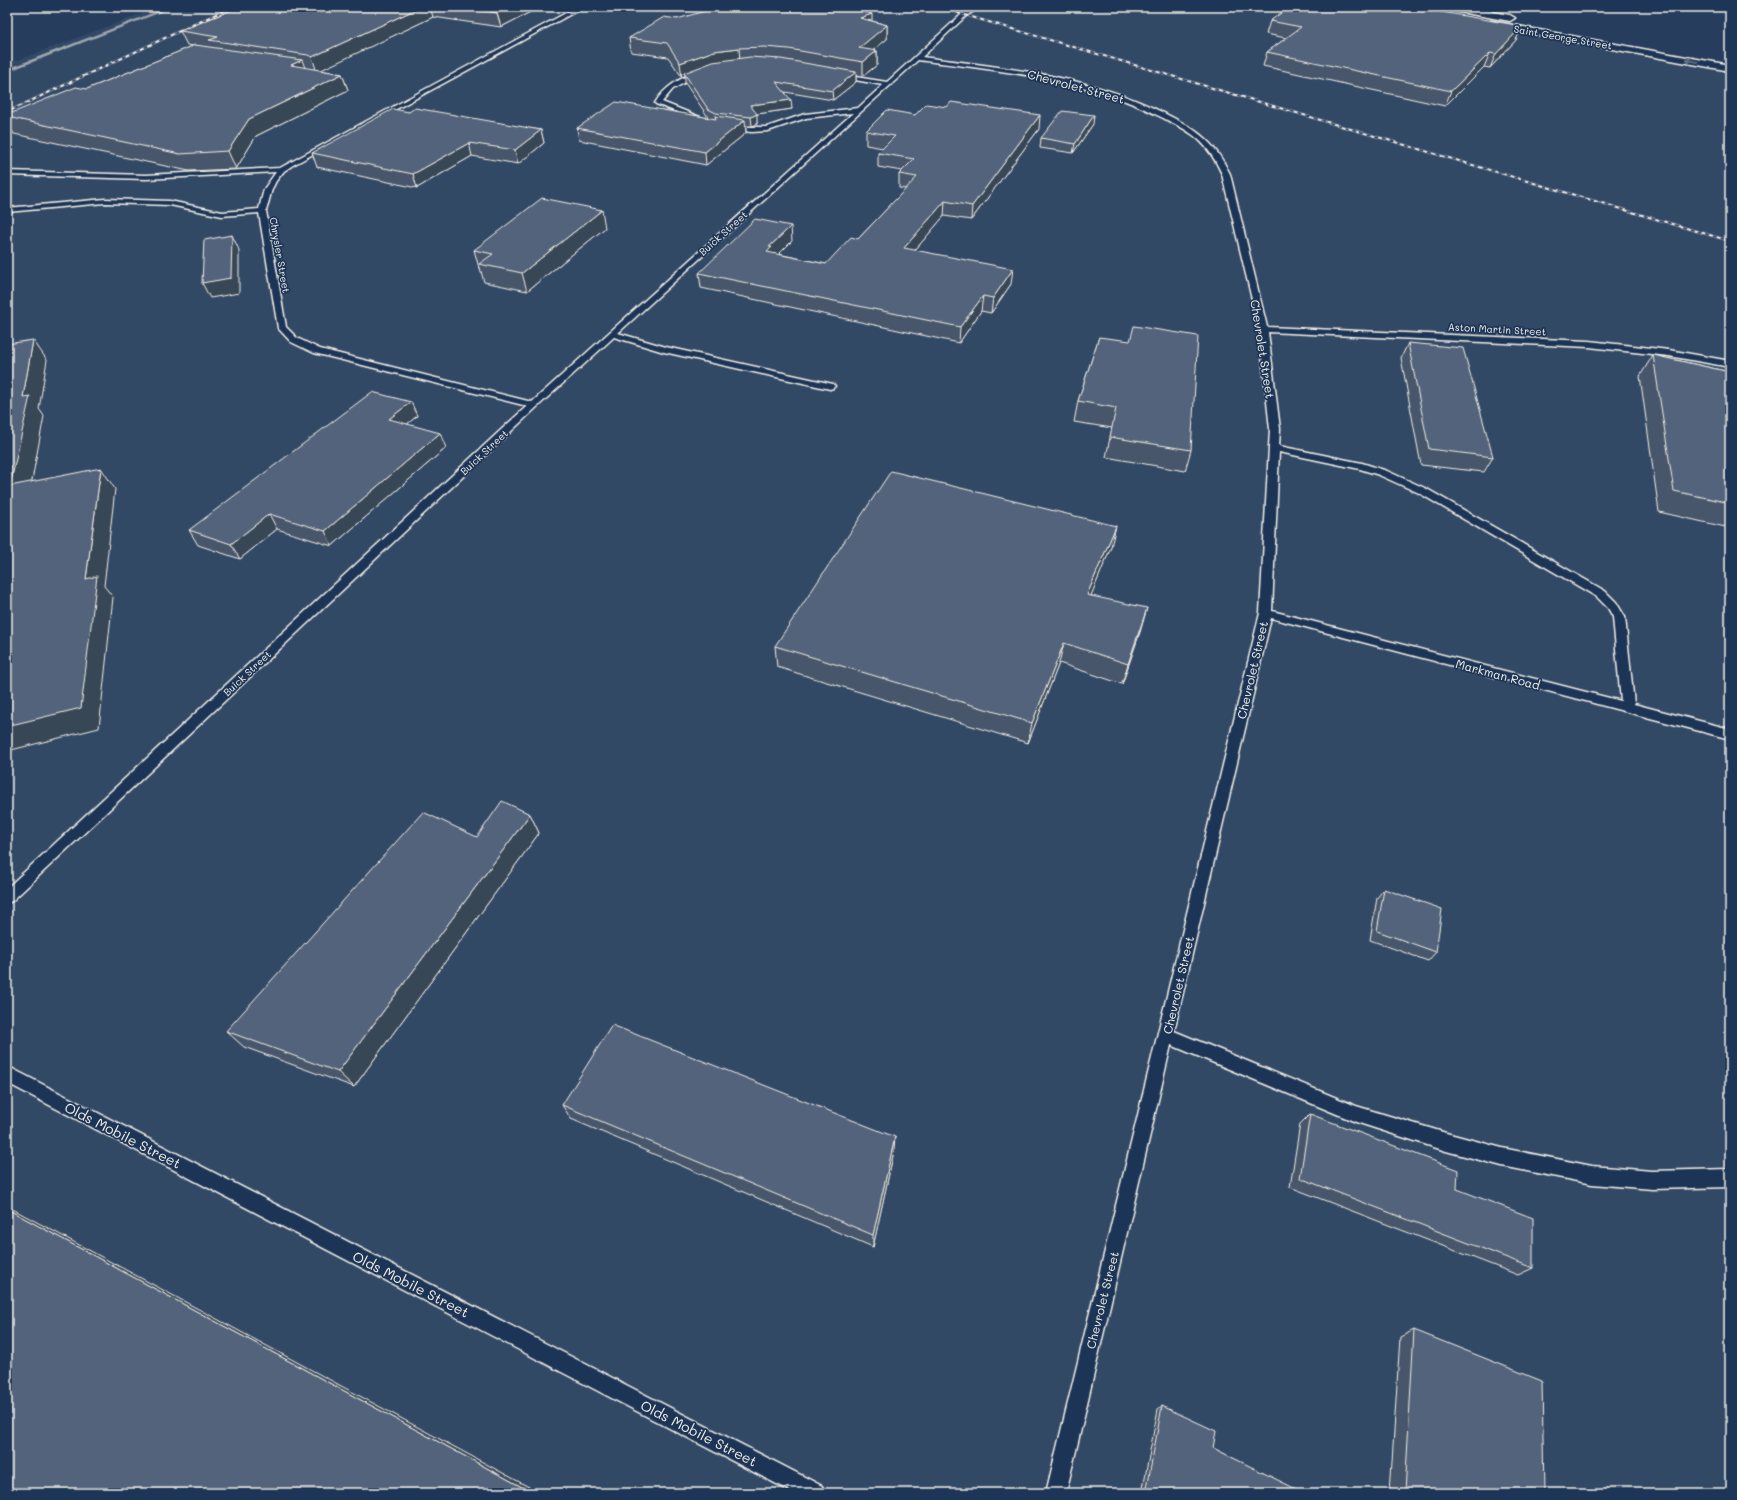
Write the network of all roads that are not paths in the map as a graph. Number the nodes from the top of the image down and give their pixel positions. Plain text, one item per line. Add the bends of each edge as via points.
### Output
1 (581, 7) edge
2 (978, 7) edge
3 (1448, 7) edge
4 (968, 10) edge
5 (1440, 15) edge
6 (917, 58) junction
7 (1730, 58) edge
8 (710, 68) edge
9 (1730, 68) edge
10 (831, 74) edge
11 (888, 84) junction
12 (859, 110) junction
13 (710, 124) edge
14 (721, 127) edge
15 (282, 170) junction
16 (7, 173) edge
17 (7, 210) edge
18 (262, 211) junction
19 (1262, 329) junction
20 (612, 334) junction
21 (1730, 364) edge
22 (830, 386) dead end
23 (534, 405) junction
24 (1274, 448) junction
25 (1266, 613) junction
26 (1628, 708) junction
27 (1730, 734) edge
28 (7, 897) edge
29 (1166, 1035) junction
30 (7, 1074) edge
31 (1730, 1178) edge
32 (815, 1493) edge
33 (1056, 1493) edge

1 - 15 lane, Chrysler Street
2 - 4 lane, Buick Street via 973,11
3 - 7 main road, Saint George Street
4 - 6 lane, Buick Street
9 -> 5 main road, Saint George Street
6 - 11 lane, Buick Street
6 - 19 lane, Chevrolet Street via 1022,72 1097,90 1142,105 1202,138 1226,174
8 - 13 lane via 679,82 662,95 658,103 701,118
10 - 11 lane
11 - 12 lane, Buick Street
12 - 14 lane via 805,116 768,129
12 - 20 lane, Buick Street
15 - 16 lane via 157,177
15 - 18 lane, Chrysler Street via 268,188
17 - 18 lane via 105,201 170,204 222,214
18 - 23 lane, Chrysler Street via 282,328 294,340 317,350
19 - 21 lane, Aston Martin Street via 1589,344 1669,353
19 - 24 lane, Chevrolet Street via 1275,429
20 - 22 lane
20 - 23 lane, Buick Street
23 - 28 lane, Buick Street
24 - 25 lane, Chevrolet Street
24 - 26 lane via 1362,466 1383,473 1423,491 1601,594 1619,617
25 - 26 lane, Markman Road
25 - 29 lane, Chevrolet Street
26 - 27 lane, Markman Road
29 - 31 lane via 1356,1114 1502,1157 1592,1175 1652,1180
29 - 33 lane, Chevrolet Street
30 - 32 lane, Olds Mobile Street

